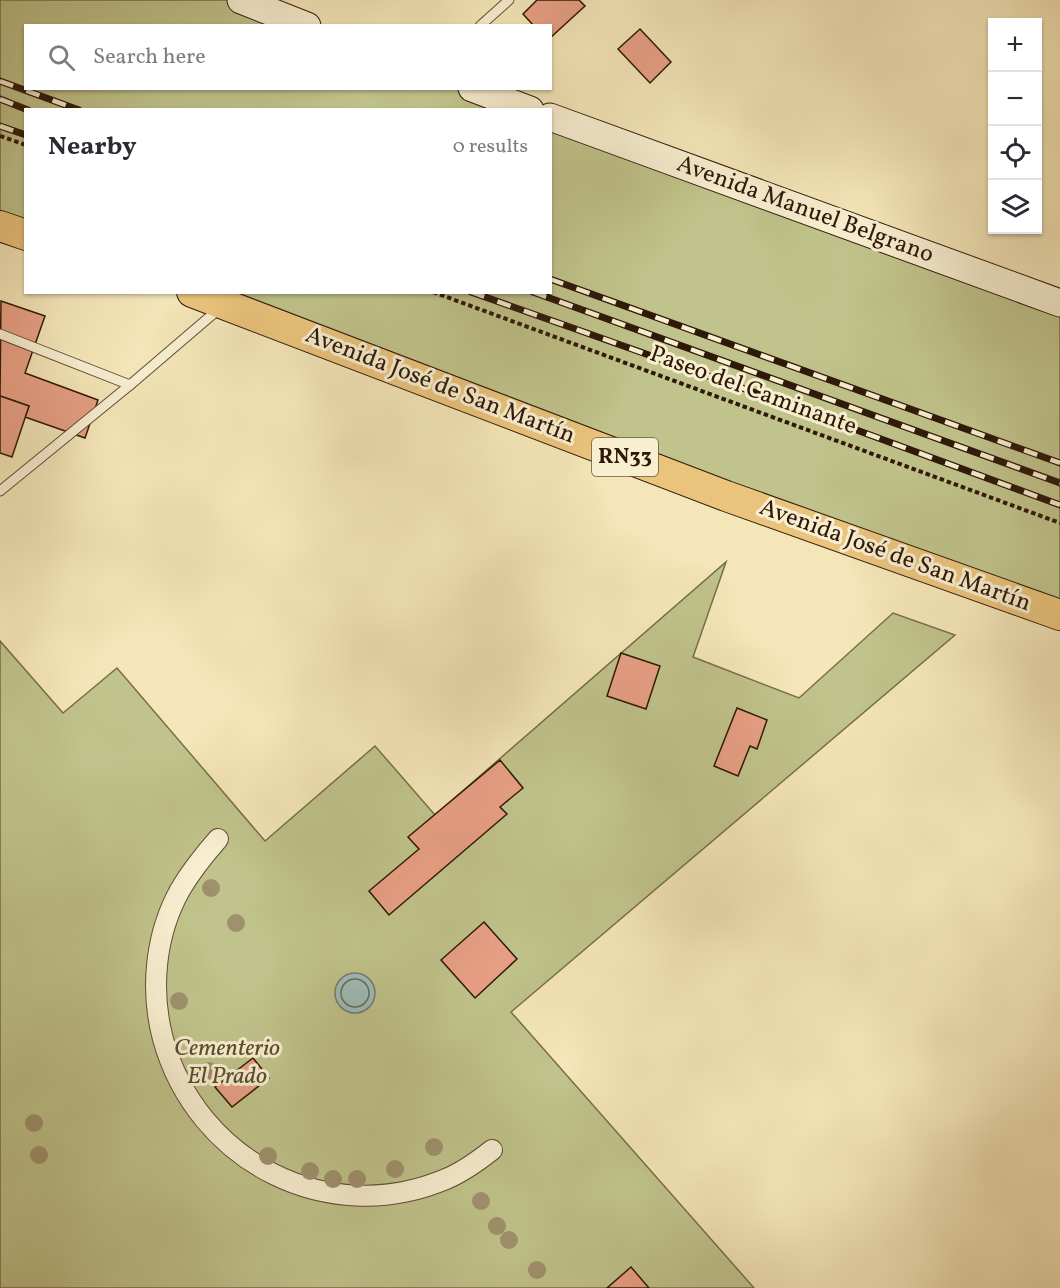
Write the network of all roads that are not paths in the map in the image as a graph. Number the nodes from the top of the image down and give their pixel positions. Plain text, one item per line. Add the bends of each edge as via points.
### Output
1 (241, 0) edge
2 (509, 0) edge
3 (302, 24) edge
4 (482, 24) edge
5 (477, 90) edge
6 (525, 108) edge
7 (552, 118) edge
8 (0, 226) edge
9 (24, 234) edge
10 (198, 294) edge
11 (1060, 303) edge
12 (225, 304) junction
13 (0, 334) edge
14 (130, 385) junction
15 (0, 491) edge
16 (1060, 615) edge
17 (218, 839) dead end
18 (492, 1150) dead end

1 - 3 main road
2 - 4 lane
5 - 6 main road
7 - 11 main road, Avenida Manuel Belgrano
8 - 9 main road
10 - 12 main road, Avenida José de San Martín / RN33
12 - 14 lane
12 - 16 main road, Avenida José de San Martín / RN33 via 726,496
13 - 14 lane
14 - 15 lane
17 - 18 street via 180,890 167,921 156,972 159,1025 169,1060 185,1093 206,1122 232,1149 264,1170 298,1185 333,1193 369,1196 405,1192 467,1168

